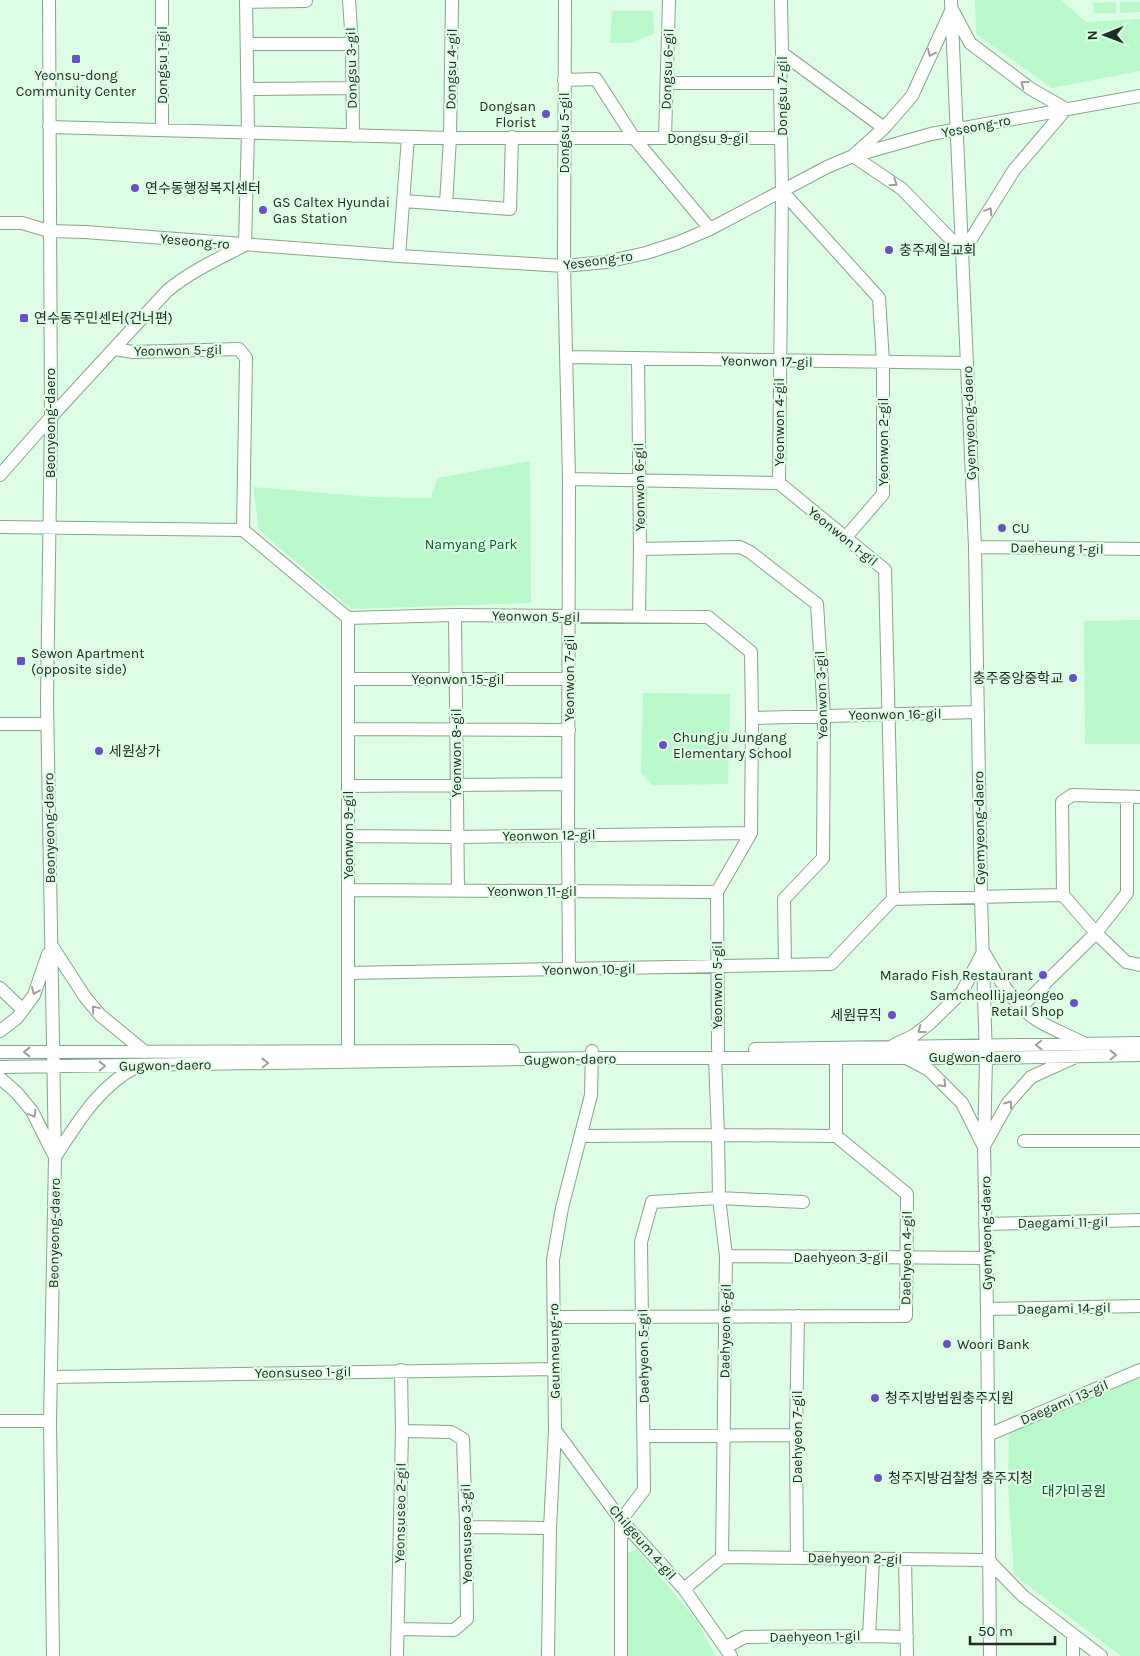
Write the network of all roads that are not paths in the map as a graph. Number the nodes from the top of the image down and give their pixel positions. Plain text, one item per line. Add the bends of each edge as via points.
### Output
1 (49, 0) edge
2 (162, 0) edge
3 (349, 0) edge
4 (452, 0) edge
5 (564, 0) edge
6 (669, 0) edge
7 (781, 0) edge
8 (246, 1) edge
9 (306, 1) edge
10 (952, 5) edge
11 (247, 44) junction
12 (352, 44) junction
13 (782, 53) junction
14 (564, 80) junction
15 (780, 83) junction
16 (667, 84) junction
17 (247, 88) junction
18 (352, 88) junction
19 (1140, 96) edge
20 (1066, 109) junction
21 (49, 127) junction
22 (884, 128) junction
23 (957, 129) junction
24 (162, 130) junction
25 (248, 132) junction
26 (353, 136) junction
27 (408, 137) junction
28 (564, 137) junction
29 (450, 138) junction
30 (512, 138) junction
31 (634, 138) junction
32 (665, 138) junction
33 (781, 138) junction
34 (853, 156) junction
35 (782, 191) junction
36 (404, 201) junction
37 (446, 204) junction
38 (0, 223) edge
39 (710, 229) junction
40 (50, 231) junction
41 (245, 245) junction
42 (963, 252) junction
43 (399, 256) junction
44 (564, 266) junction
45 (115, 349) junction
46 (567, 356) junction
47 (638, 358) junction
48 (779, 361) junction
49 (883, 362) junction
50 (967, 364) junction
51 (51, 417) junction
52 (0, 475) edge
53 (569, 479) junction
54 (639, 480) junction
55 (779, 483) junction
56 (0, 527) edge
57 (49, 529) junction
58 (242, 530) junction
59 (846, 537) junction
60 (975, 547) junction
61 (640, 549) junction
62 (1140, 549) edge
63 (455, 615) junction
64 (569, 616) junction
65 (639, 616) junction
66 (348, 618) junction
67 (348, 679) junction
68 (456, 679) junction
69 (569, 679) junction
70 (978, 712) junction
71 (889, 714) junction
72 (824, 716) junction
73 (752, 718) junction
74 (0, 724) edge
75 (48, 724) junction
76 (348, 729) junction
77 (456, 729) junction
78 (569, 730) junction
79 (568, 784) junction
80 (457, 785) junction
81 (348, 786) junction
82 (1134, 797) edge
83 (751, 833) junction
84 (568, 835) junction
85 (348, 836) junction
86 (457, 836) junction
87 (348, 890) junction
88 (458, 890) junction
89 (568, 891) junction
90 (717, 892) junction
91 (1063, 895) junction
92 (981, 898) junction
93 (893, 899) junction
94 (1096, 933) junction
95 (51, 945) junction
96 (983, 952) junction
97 (785, 965) junction
98 (718, 966) junction
99 (1140, 966) edge
100 (569, 969) junction
101 (348, 973) junction
102 (0, 988) edge
103 (1021, 1007) junction
104 (23, 1010) junction
105 (0, 1031) edge
106 (1140, 1043) edge
107 (1085, 1044) junction
108 (890, 1048) junction
109 (0, 1052) edge
110 (53, 1052) junction
111 (145, 1052) junction
112 (348, 1052) junction
113 (986, 1052) junction
114 (716, 1053) junction
115 (592, 1054) junction
116 (1140, 1054) edge
117 (1077, 1056) junction
118 (903, 1057) junction
119 (836, 1058) junction
120 (139, 1065) junction
121 (53, 1066) junction
122 (0, 1067) edge
123 (0, 1078) edge
124 (718, 1134) junction
125 (582, 1136) junction
126 (836, 1136) junction
127 (1024, 1141) dead end
128 (1140, 1141) edge
129 (984, 1146) junction
130 (55, 1157) junction
131 (719, 1198) junction
132 (803, 1202) dead end
133 (1140, 1220) edge
134 (985, 1224) junction
135 (726, 1256) junction
136 (907, 1258) junction
137 (986, 1258) junction
138 (1140, 1306) edge
139 (988, 1309) junction
140 (724, 1316) junction
141 (798, 1316) junction
142 (554, 1317) junction
143 (642, 1317) junction
144 (555, 1369) junction
145 (401, 1370) junction
146 (1140, 1370) edge
147 (51, 1377) junction
148 (50, 1421) junction
149 (0, 1422) edge
150 (555, 1430) junction
151 (402, 1431) junction
152 (796, 1434) junction
153 (988, 1434) junction
154 (644, 1436) junction
155 (724, 1436) junction
156 (621, 1520) junction
157 (466, 1527) junction
158 (550, 1528) junction
159 (722, 1557) junction
160 (797, 1558) junction
161 (873, 1559) junction
162 (905, 1559) junction
163 (988, 1560) junction
164 (684, 1589) junction
165 (398, 1629) junction
166 (1073, 1635) junction
167 (869, 1636) junction
168 (907, 1637) junction
169 (728, 1652) edge
170 (53, 1656) edge
171 (397, 1656) edge
172 (548, 1656) edge
173 (621, 1656) edge
174 (907, 1656) edge
175 (990, 1656) edge
176 (1073, 1656) edge
177 (1101, 1656) edge

1 - 21 street, Beonyeong-daero
2 - 24 street, Dongsu 1-gil
3 - 12 street, Dongsu 3-gil
4 - 29 street, Dongsu 4-gil
5 - 14 street, Dongsu 5-gil
6 - 16 street, Dongsu 6-gil
7 - 13 street, Dongsu 7-gil
8 - 9 street
8 - 11 street
20 -> 10 street via 1031,89 970,43
10 -> 22 street via 912,96
10 - 23 street, Gyemyeong-daero
11 - 12 street
11 - 17 street
12 - 18 street, Dongsu 3-gil
13 - 15 street, Dongsu 7-gil
13 - 22 street
14 - 28 street, Dongsu 5-gil
14 - 31 street via 596,79
15 - 16 street
15 - 33 street, Dongsu 7-gil
16 - 32 street, Dongsu 6-gil
17 - 18 street
17 - 25 street
18 - 26 street, Dongsu 3-gil
19 - 20 street, Yeseong-ro
20 - 23 street, Yeseong-ro
42 -> 20 street via 1014,170
21 - 24 street, Dongsu 9-gil
21 - 40 street, Beonyeong-daero
22 - 34 street
23 - 34 street, Yeseong-ro
23 - 42 street, Gyemyeong-daero
24 - 25 street, Dongsu 9-gil
25 - 26 street, Dongsu 9-gil
25 - 41 street
26 - 27 street, Dongsu 9-gil
27 - 29 street, Dongsu 9-gil
27 - 36 street
28 - 30 street, Dongsu 9-gil
28 - 31 street, Dongsu 9-gil
28 - 44 street, Dongsu 5-gil
29 - 30 street, Dongsu 9-gil
29 - 37 street
30 - 37 street via 510,209
31 - 32 street, Dongsu 9-gil
31 - 39 street
32 - 33 street, Dongsu 9-gil
33 - 35 street, Dongsu 7-gil
34 - 35 street, Yeseong-ro
34 -> 42 street via 902,189
35 - 39 street, Yeseong-ro
35 - 48 street, Dongsu 7-gil
35 - 49 street, Yeonwon 2-gil via 879,298
36 - 37 street
36 - 43 street
38 - 40 street, Yeseong-ro via 22,223
39 - 44 street, Yeseong-ro via 646,253 606,262
40 - 41 street, Yeseong-ro
40 - 51 street, Beonyeong-daero
41 - 43 street, Yeseong-ro
41 - 45 street, Yeonwon 5-gil via 183,277 167,290
42 - 50 street, Gyemyeong-daero
43 - 44 street, Yeseong-ro
44 - 46 street, Yeonwon 7-gil
45 - 51 street, Yeonwon 5-gil
45 - 58 street, Yeonwon 5-gil via 133,352 239,349 246,358
46 - 47 street, Yeonwon 17-gil
46 - 53 street, Yeonwon 7-gil
47 - 48 street, Yeonwon 17-gil
47 - 54 street, Yeonwon 6-gil
48 - 49 street, Yeonwon 17-gil
48 - 55 street, Yeonwon 4-gil
49 - 50 street, Yeonwon 17-gil
49 - 59 street, Yeonwon 2-gil via 884,494
50 - 60 street, Gyemyeong-daero
51 - 52 street, Yeonwon 5-gil
51 - 57 street, Beonyeong-daero
53 - 54 street
53 - 64 street, Yeonwon 7-gil
54 - 55 street
54 - 61 street, Yeonwon 6-gil
55 - 59 street, Yeonwon 1-gil
56 - 57 street
57 - 58 street
57 - 75 street, Beonyeong-daero
58 - 66 street
59 - 71 street, Yeonwon 1-gil via 885,570
60 - 62 street, Daeheung 1-gil
60 - 70 street, Gyemyeong-daero
61 - 65 street, Yeonwon 6-gil
61 - 72 street, Yeonwon 3-gil via 740,547 817,604
63 - 64 street, Yeonwon 5-gil
63 - 66 street, Yeonwon 5-gil
63 - 68 street, Yeonwon 8-gil
64 - 65 street, Yeonwon 5-gil
64 - 69 street, Yeonwon 7-gil
65 - 73 street, Yeonwon 5-gil via 708,617 751,652
66 - 67 street, Yeonwon 9-gil
67 - 68 street, Yeonwon 15-gil
67 - 76 street, Yeonwon 9-gil
68 - 69 street, Yeonwon 15-gil
68 - 77 street, Yeonwon 8-gil
69 - 78 street, Yeonwon 7-gil
70 - 71 street, Yeonwon 16-gil
70 - 92 street, Gyemyeong-daero
71 - 72 street, Yeonwon 16-gil
71 - 93 street, Yeonwon 1-gil
72 - 73 street, Yeonwon 16-gil
72 - 97 street, Yeonwon 3-gil via 823,858 784,900
73 - 83 street, Yeonwon 5-gil
74 - 75 street
75 - 95 street, Beonyeong-daero
76 - 77 street
76 - 81 street, Yeonwon 9-gil
77 - 78 street
77 - 80 street, Yeonwon 8-gil
78 - 79 street, Yeonwon 7-gil
79 - 80 street
79 - 84 street, Yeonwon 7-gil
80 - 81 street
80 - 86 street, Yeonwon 8-gil
81 - 85 street, Yeonwon 9-gil
82 - 91 street via 1072,795 1062,802
82 - 94 street via 1128,893
83 - 84 street, Yeonwon 12-gil
83 - 90 street, Yeonwon 5-gil
84 - 86 street, Yeonwon 12-gil
84 - 89 street, Yeonwon 7-gil
85 - 86 street, Yeonwon 12-gil
85 - 87 street, Yeonwon 9-gil
86 - 88 street, Yeonwon 8-gil
87 - 88 street, Yeonwon 11-gil
87 - 101 street, Yeonwon 9-gil
88 - 89 street, Yeonwon 11-gil
89 - 90 street, Yeonwon 11-gil
89 - 100 street, Yeonwon 7-gil
90 - 98 street, Yeonwon 5-gil
91 - 92 street
91 - 94 street
92 - 93 street
92 - 96 street, Gyemyeong-daero
93 - 97 street, Yeonwon 10-gil via 831,964
94 - 99 street via 1126,962
94 - 103 street
95 -> 104 street via 34,996
95 - 110 street, Beonyeong-daero
111 -> 95 street via 100,1015
96 - 103 street via 1006,990
96 -> 108 street via 962,992 913,1036
96 - 113 street, Gyemyeong-daero
97 - 98 street, Yeonwon 10-gil
98 - 100 street, Yeonwon 10-gil
98 - 114 street, Yeonwon 5-gil
100 - 101 street, Yeonwon 10-gil
101 - 112 street, Yeonwon 9-gil
102 - 104 street
103 - 107 street via 1037,1020
104 - 105 street
106 - 107 street, Gugwon-daero
107 -> 113 street, Gugwon-daero
108 - 113 street, Gugwon-daero
108 - 114 street, Gugwon-daero
110 -> 109 street, Gugwon-daero
110 - 111 street, Gugwon-daero
110 - 121 street, Beonyeong-daero
111 - 112 street, Gugwon-daero
112 - 115 street, Gugwon-daero
113 - 117 street, Gugwon-daero
113 - 118 street, Gugwon-daero
113 - 129 street, Gyemyeong-daero
114 - 115 street, Gugwon-daero
114 - 119 street, Gugwon-daero
114 - 124 street, Daehyeon 6-gil
120 -> 115 street, Gugwon-daero
115 - 125 street, Geumneung-ro via 591,1094
117 -> 116 street, Gugwon-daero
129 -> 117 street via 1008,1103 1031,1077
118 - 119 street, Gugwon-daero
118 -> 129 street via 929,1070 962,1103
119 - 126 street
121 -> 120 street, Gugwon-daero
120 - 130 street via 102,1091
121 - 122 street, Gugwon-daero
121 - 130 street, Beonyeong-daero
123 -> 130 street via 32,1111
124 - 125 street
124 - 126 street
124 - 131 street, Daehyeon 6-gil
125 - 142 street, Geumneung-ro via 562,1208 553,1260
126 - 136 street, Daehyeon 4-gil via 907,1194
127 - 128 street
129 - 134 street, Gyemyeong-daero
130 - 147 street, Beonyeong-daero
131 - 132 street, Daehyeon 5-gil
131 - 135 street, Daehyeon 6-gil
131 - 143 street, Daehyeon 5-gil via 652,1202 641,1242
133 - 134 street, Daegami 11-gil
134 - 137 street, Gyemyeong-daero
135 - 136 street, Daehyeon 3-gil
135 - 140 street, Daehyeon 6-gil
136 - 137 street, Daehyeon 3-gil
136 - 141 street, Daehyeon 4-gil via 906,1316
137 - 139 street, Gyemyeong-daero
138 - 139 street, Daegami 14-gil
139 - 153 street, Gyemyeong-daero
140 - 141 street, Daehyeon 4-gil
140 - 143 street, Daehyeon 4-gil
140 - 155 street, Daehyeon 6-gil
141 - 152 street, Daehyeon 7-gil
142 - 143 street, Daehyeon 4-gil
142 - 144 street, Geumneung-ro
143 - 154 street, Daehyeon 5-gil
144 - 145 street, Yeonsuseo 1-gil
144 - 150 street, Geumneung-ro
145 - 147 street, Yeonsuseo 1-gil
145 - 151 street, Yeonsuseo 2-gil
146 - 153 street, Daegami 13-gil
147 - 148 street, Beonyeong-daero
148 - 149 street
148 - 170 street, Beonyeong-daero
150 - 156 street, Chilgeum 4-gil
150 - 158 street, Geumneung-ro
151 - 157 street, Yeonsuseo 3-gil via 451,1432 463,1438
151 - 165 street, Yeonsuseo 2-gil
152 - 155 street
152 - 160 street, Daehyeon 7-gil
153 - 163 street, Gyemyeong-daero
154 - 155 street
154 - 156 street, Daehyeon 5-gil via 644,1490
155 - 159 street, Daehyeon 6-gil
156 - 164 street, Chilgeum 4-gil
156 - 173 street
157 - 158 street
157 - 165 street, Yeonsuseo 3-gil via 467,1619 454,1630
158 - 172 street, Geumneung-ro
159 - 160 street, Daehyeon 2-gil
159 - 164 street
160 - 161 street, Daehyeon 2-gil
161 - 162 street, Daehyeon 2-gil
161 - 167 street
162 - 163 street, Daehyeon 2-gil
162 - 168 street
163 - 166 street via 1023,1596
163 - 175 street, Gyemyeong-daero
164 - 169 street, Chilgeum 4-gil
165 - 171 street, Yeonsuseo 2-gil
166 - 176 street
166 - 177 street
167 - 168 street, Daehyeon 1-gil
167 - 169 street, Daehyeon 1-gil via 745,1637
168 - 174 street

